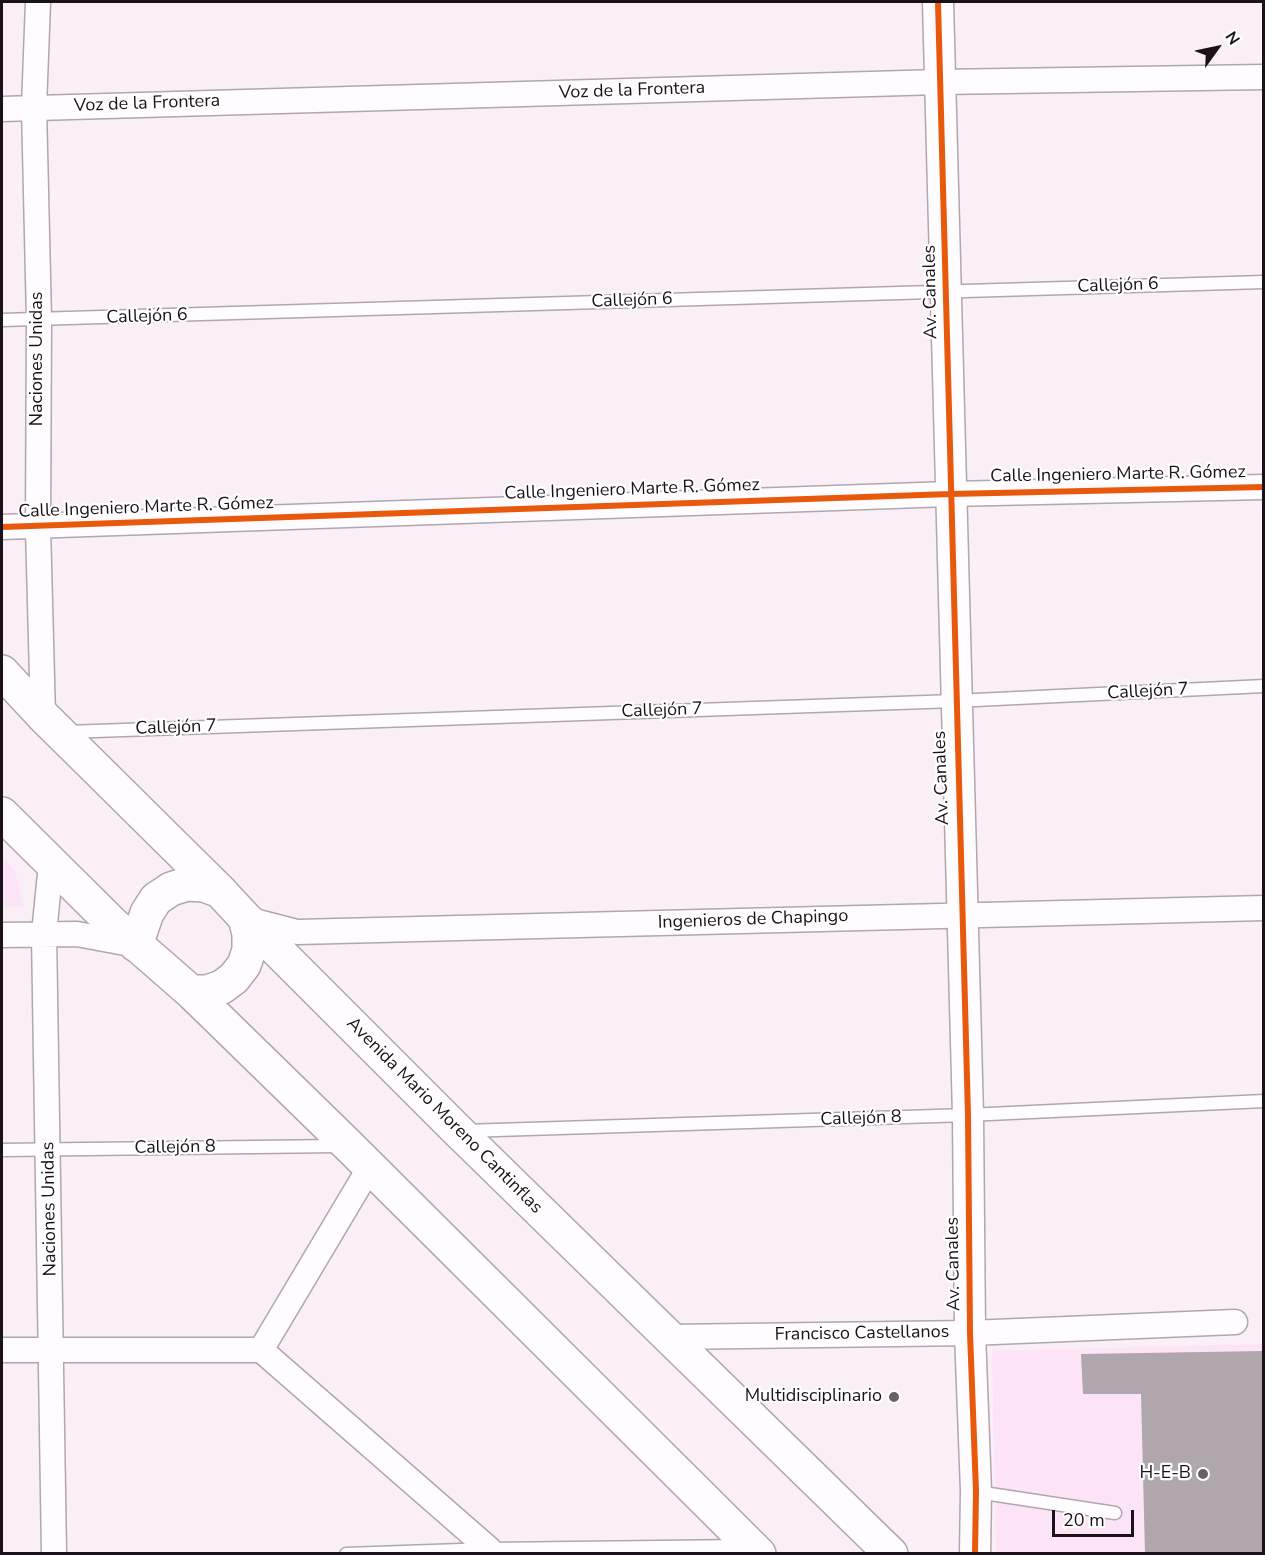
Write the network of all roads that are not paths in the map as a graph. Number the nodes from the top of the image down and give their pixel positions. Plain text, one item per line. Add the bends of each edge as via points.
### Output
1 (38, 2) edge
2 (938, 2) edge
3 (1263, 77) edge
4 (940, 82) junction
5 (34, 107) junction
6 (2, 108) edge
7 (1263, 282) edge
8 (946, 291) junction
9 (2, 320) edge
10 (39, 320) junction
11 (1263, 487) edge
12 (951, 494) junction
13 (2, 527) edge
14 (38, 527) junction
15 (2, 672) edge
16 (1263, 686) edge
17 (955, 701) junction
18 (52, 724) junction
19 (2, 814) edge
20 (51, 864) junction
21 (220, 891) junction
22 (1263, 908) edge
23 (961, 914) junction
24 (245, 918) junction
25 (44, 933) junction
26 (2, 934) edge
27 (136, 945) junction
28 (190, 992) junction
29 (1263, 1101) edge
30 (968, 1115) junction
31 (458, 1131) junction
32 (2, 1150) edge
33 (48, 1150) junction
34 (359, 1156) junction
35 (1235, 1322) dead end
36 (970, 1333) junction
37 (669, 1337) junction
38 (52, 1349) junction
39 (2, 1350) edge
40 (261, 1350) junction
41 (976, 1491) junction
42 (1115, 1514) dead end
43 (489, 1549) junction
44 (755, 1550) edge
45 (54, 1554) edge
46 (346, 1554) edge
47 (891, 1554) edge
48 (975, 1554) edge

1 - 5 street, Naciones Unidas
2 - 4 street, Av. Canales
3 - 4 street, Voz de la Frontera
4 - 5 street, Voz de la Frontera
4 - 8 street, Av. Canales
5 - 6 street, Voz de la Frontera
5 - 10 street, Naciones Unidas
7 - 8 lane, Callejón 6
8 - 10 lane, Callejón 6
8 - 12 street, Av. Canales
9 - 10 lane, Callejón 6
10 - 14 street, Naciones Unidas
11 - 12 street, Calle Ingeniero Marte R. Gómez
12 - 14 street, Calle Ingeniero Marte R. Gómez
12 - 17 street, Av. Canales
13 - 14 street, Calle Ingeniero Marte R. Gómez
14 - 18 street, Naciones Unidas
15 - 18 main road, Avenida Mario Moreno Cantinflas
16 - 17 lane, Callejón 7
17 - 18 lane, Callejón 7
17 - 23 street, Av. Canales
18 - 21 main road, Avenida Mario Moreno Cantinflas
19 - 20 main road
20 - 25 street, Naciones Unidas
20 - 27 main road
21 - 24 main road, Avenida Mario Moreno Cantinflas
21 - 27 main road via 187,884 171,889 156,899 147,913
22 - 23 street, Ingenieros de Chapingo
23 - 24 street, Ingenieros de Chapingo via 297,932
23 - 30 street, Av. Canales
24 - 28 main road via 249,950 244,965 222,987
24 - 31 main road, Avenida Mario Moreno Cantinflas
25 - 26 street
25 - 27 street via 77,934
25 - 33 street, Naciones Unidas
27 - 28 main road
28 - 34 main road
29 - 30 lane, Callejón 8
30 - 31 lane, Callejón 8
30 - 36 street, Av. Canales
31 - 37 main road, Avenida Mario Moreno Cantinflas
32 - 33 lane, Callejón 8
33 - 34 lane, Callejón 8
33 - 38 street, Naciones Unidas
34 - 40 street
34 - 44 main road
35 - 36 street, Francisco Castellanos
36 - 37 street, Francisco Castellanos
36 - 41 street, Av. Canales
37 - 47 main road, Avenida Mario Moreno Cantinflas
38 - 39 street
38 - 40 street
38 - 45 street, Naciones Unidas
40 - 43 street
41 - 42 lane
41 - 48 street, Av. Canales
43 - 44 lane
43 - 46 lane

